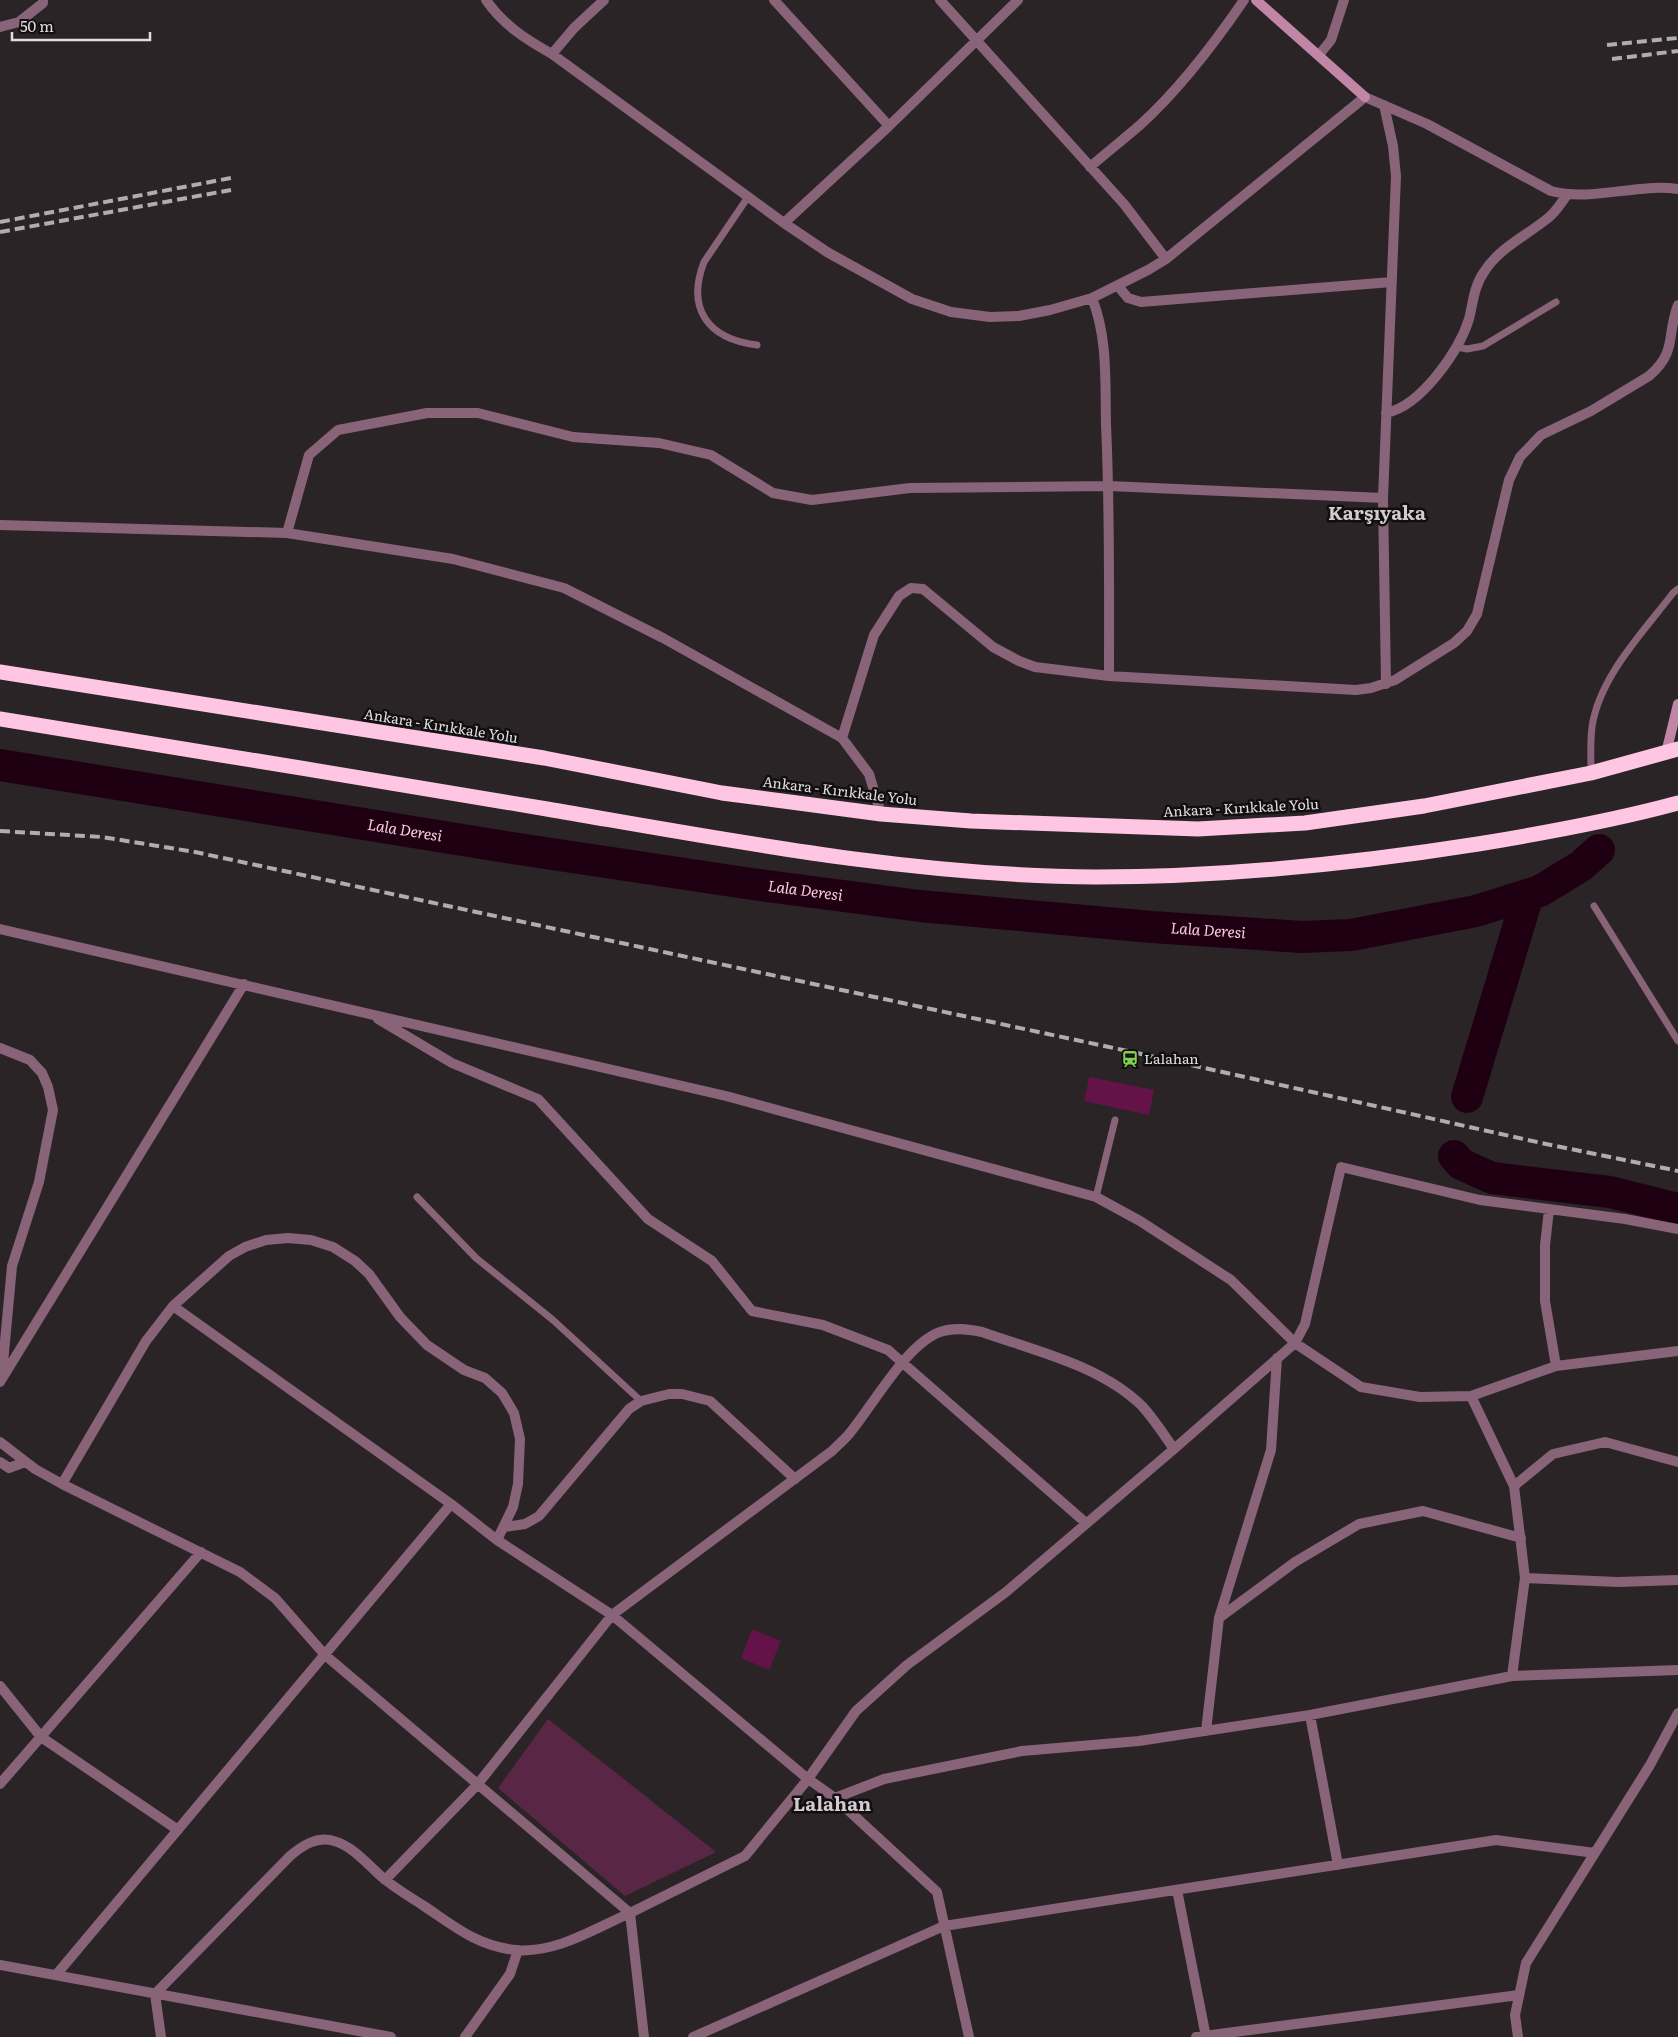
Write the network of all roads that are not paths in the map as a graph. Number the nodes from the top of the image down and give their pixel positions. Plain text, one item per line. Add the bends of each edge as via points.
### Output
1 (43, 0) edge
2 (486, 0) edge
3 (604, 0) edge
4 (774, 0) edge
5 (940, 0) edge
6 (1018, 0) edge
7 (1244, 0) edge
8 (1256, 0) edge
9 (1344, 0) edge
10 (0, 27) edge
11 (977, 41) junction
12 (552, 54) junction
13 (1319, 56) junction
14 (1365, 97) junction
15 (1384, 105) junction
16 (888, 126) junction
17 (1090, 167) junction
18 (1678, 189) edge
19 (1567, 195) junction
20 (748, 197) junction
21 (784, 223) junction
22 (1166, 259) junction
23 (1392, 282) junction
24 (1118, 286) junction
25 (1092, 298) junction
26 (1556, 302) dead end
27 (1678, 305) edge
28 (757, 345) dead end
29 (1457, 347) junction
30 (1386, 413) junction
31 (1109, 486) junction
32 (1383, 498) junction
33 (0, 525) edge
34 (287, 533) junction
35 (1678, 589) edge
36 (0, 672) edge
37 (1109, 676) junction
38 (1386, 684) junction
39 (1678, 704) edge
40 (0, 719) edge
41 (842, 738) junction
42 (1672, 751) edge
43 (1591, 773) junction
44 (1678, 802) edge
45 (881, 814) junction
46 (1594, 906) dead end
47 (0, 929) edge
48 (244, 984) junction
49 (368, 1013) junction
50 (1678, 1041) edge
51 (0, 1048) edge
52 (1115, 1120) dead end
53 (416, 1197) dead end
54 (1096, 1197) junction
55 (1548, 1210) junction
56 (1678, 1229) edge
57 (173, 1306) junction
58 (1295, 1343) junction
59 (1678, 1351) edge
60 (1277, 1358) junction
61 (902, 1362) junction
62 (1556, 1366) junction
63 (1, 1380) edge
64 (1471, 1396) junction
65 (641, 1401) junction
66 (0, 1442) edge
67 (1174, 1449) junction
68 (0, 1462) edge
69 (26, 1462) junction
70 (1678, 1462) edge
71 (795, 1479) junction
72 (62, 1484) junction
73 (1514, 1486) junction
74 (452, 1504) junction
75 (1086, 1523) junction
76 (505, 1527) junction
77 (1520, 1538) junction
78 (497, 1540) junction
79 (201, 1552) junction
80 (1525, 1578) junction
81 (1678, 1580) edge
82 (612, 1615) junction
83 (1219, 1618) junction
84 (325, 1655) junction
85 (1678, 1670) edge
86 (1512, 1676) junction
87 (0, 1686) edge
88 (1678, 1713) edge
89 (1310, 1715) junction
90 (1206, 1731) junction
91 (41, 1737) junction
92 (808, 1779) junction
93 (0, 1784) edge
94 (477, 1784) junction
95 (835, 1798) junction
96 (178, 1830) junction
97 (1595, 1853) junction
98 (1338, 1865) junction
99 (385, 1880) junction
100 (1177, 1890) junction
101 (630, 1913) junction
102 (944, 1926) junction
103 (518, 1950) junction
104 (0, 1965) edge
105 (56, 1975) junction
106 (155, 1994) junction
107 (1519, 1995) junction
108 (161, 2037) edge
109 (391, 2037) edge
110 (465, 2037) edge
111 (644, 2037) edge
112 (693, 2037) edge
113 (969, 2037) edge
114 (1202, 2037) edge
115 (1518, 2037) edge

1 - 10 street via 19,22
2 - 12 street via 506,24
3 - 12 street
4 - 16 street
5 - 11 street
6 - 11 street
7 - 17 street via 1173,91 1141,124
8 - 13 street
9 - 13 street via 1331,40
11 - 16 street
11 - 17 street
12 - 20 street
13 - 14 street
14 - 15 street
14 - 22 street
15 - 19 street via 1427,124 1551,190
15 - 23 street via 1396,176
16 - 21 street
17 - 22 street via 1124,204
18 - 19 street
19 - 29 street via 1548,218 1489,265 1477,286
20 - 21 street
20 - 28 lane via 704,262 698,296 713,329 731,339
21 - 25 street via 827,252 912,298 951,312 990,317 1019,316
22 - 24 street
23 - 24 street via 1141,302 1128,298
23 - 30 street
24 - 25 street
25 - 31 street via 1104,345
26 - 29 lane via 1483,346
27 - 38 street via 1672,323 1671,344 1658,368 1591,411 1541,435 1520,457 1509,480 1477,614 1467,631 1454,643
29 - 30 street via 1422,390 1403,407
30 - 32 street
31 - 32 street
31 - 34 street via 910,488 812,500 773,494 711,454 659,443 573,437 478,413 427,412 338,430 309,455
31 - 37 street
32 - 38 street
33 - 34 street
34 - 41 street via 452,558 564,588 663,638
35 - 43 lane via 1624,656 1605,689 1592,726
36 - 45 highway, Ankara - Kırıkkale Yolu via 544,758 722,793
37 - 38 street via 1356,690
37 - 41 street via 1019,662 994,647 923,589 911,588 902,592 874,635
39 - 42 street
40 - 44 highway via 858,859 981,871 1093,877 1199,875 1312,867 1537,834
41 - 45 street via 869,774
42 - 43 highway, Ankara - Kırıkkale Yolu
43 - 45 highway, Ankara - Kırıkkale Yolu via 1424,806 1304,824 1198,829 971,821
46 - 50 lane
47 - 48 street
48 - 49 street
48 - 63 street
49 - 54 street via 726,1096
49 - 61 street via 452,1063 538,1099 648,1219 712,1261 752,1311 822,1324 888,1350
51 - 63 street via 30,1060 42,1073 53,1110 39,1182 12,1266
52 - 54 lane
53 - 65 lane via 476,1258 553,1320
54 - 58 street via 1140,1221 1231,1280
55 - 56 street
55 - 58 street via 1480,1200 1341,1167 1304,1324
55 - 62 street via 1545,1301
57 - 72 street via 146,1341
57 - 74 street
57 - 76 street via 229,1256 266,1240 311,1240 333,1247 355,1261 427,1345 464,1370 485,1378 502,1393 514,1413 520,1439 518,1484
58 - 60 street
58 - 64 street via 1361,1387 1420,1397
59 - 62 street
60 - 67 street
60 - 83 street via 1271,1450
61 - 67 street via 940,1332 966,1329 982,1332 1078,1366 1121,1389 1142,1406
61 - 71 street via 848,1434
61 - 75 street
62 - 64 street
64 - 73 street
65 - 71 street via 676,1394 710,1401
65 - 76 street via 629,1409 539,1516 525,1524
66 - 69 street
67 - 75 street
68 - 69 street via 9,1468
69 - 72 street
70 - 73 street via 1605,1442 1553,1454
71 - 82 street
72 - 79 street
73 - 77 street
74 - 78 street
74 - 84 street
75 - 92 street via 1006,1592 907,1665 856,1711
76 - 78 street
77 - 80 street
77 - 83 street via 1423,1511 1359,1524 1295,1562
78 - 82 street
79 - 84 street via 240,1572 275,1598
79 - 91 street
80 - 81 street via 1618,1582
80 - 86 street
82 - 92 street
82 - 94 street
83 - 90 street
84 - 94 street
84 - 96 street
85 - 86 street
86 - 89 street
87 - 91 street
88 - 97 street
89 - 90 street
89 - 98 street
90 - 95 street via 1139,1741 1022,1751 884,1779
91 - 93 street
91 - 96 street
92 - 95 street
92 - 101 street via 745,1856
94 - 99 street
94 - 101 street
95 - 102 street via 937,1892
96 - 105 street
97 - 98 street via 1496,1840
97 - 107 street via 1526,1963
98 - 100 street
99 - 103 street via 473,1939 487,1945
99 - 106 street via 346,1846 317,1840 302,1845
100 - 102 street
100 - 114 street
101 - 103 street via 558,1945
101 - 111 street
102 - 112 street
102 - 113 street
103 - 110 street via 510,1974
104 - 105 street
105 - 106 street
106 - 108 street
106 - 109 street
107 - 114 street
107 - 115 street via 1515,2015

